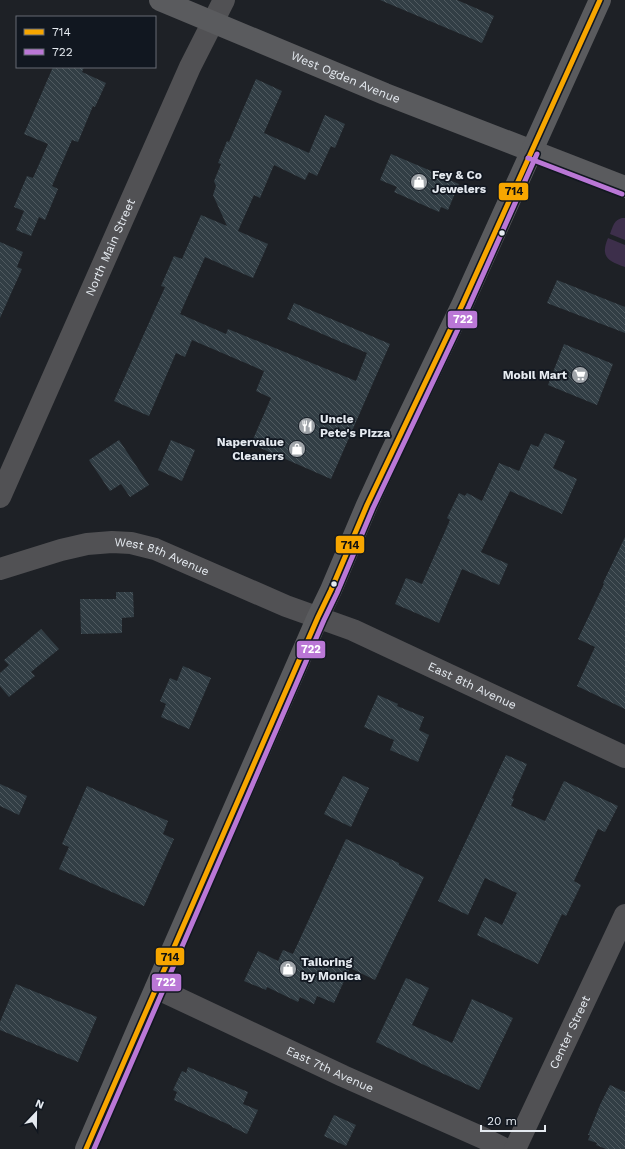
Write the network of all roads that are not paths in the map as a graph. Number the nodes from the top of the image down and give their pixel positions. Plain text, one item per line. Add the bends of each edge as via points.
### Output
1 (160, 0) edge
2 (224, 0) edge
3 (600, 0) edge
4 (212, 22) junction
5 (531, 152) junction
6 (625, 187) edge
7 (0, 497) edge
8 (0, 569) edge
9 (318, 617) junction
10 (625, 757) edge
11 (625, 915) edge
12 (156, 988) junction
13 (86, 1149) edge
14 (505, 1149) edge
15 (515, 1149) edge

1 - 4 main road, West Ogden Avenue
2 - 4 street, North Main Street
3 - 5 main road
4 - 5 main road, West Ogden Avenue
4 - 7 street, North Main Street
5 - 6 main road, West Ogden Avenue
5 - 9 main road
8 - 9 street, West 8th Avenue via 87,544 131,543 155,549 286,606
9 - 10 street, East 8th Avenue via 353,630
9 - 12 main road
11 - 15 street, Center Street
12 - 13 main road
12 - 14 street, East 7th Avenue

